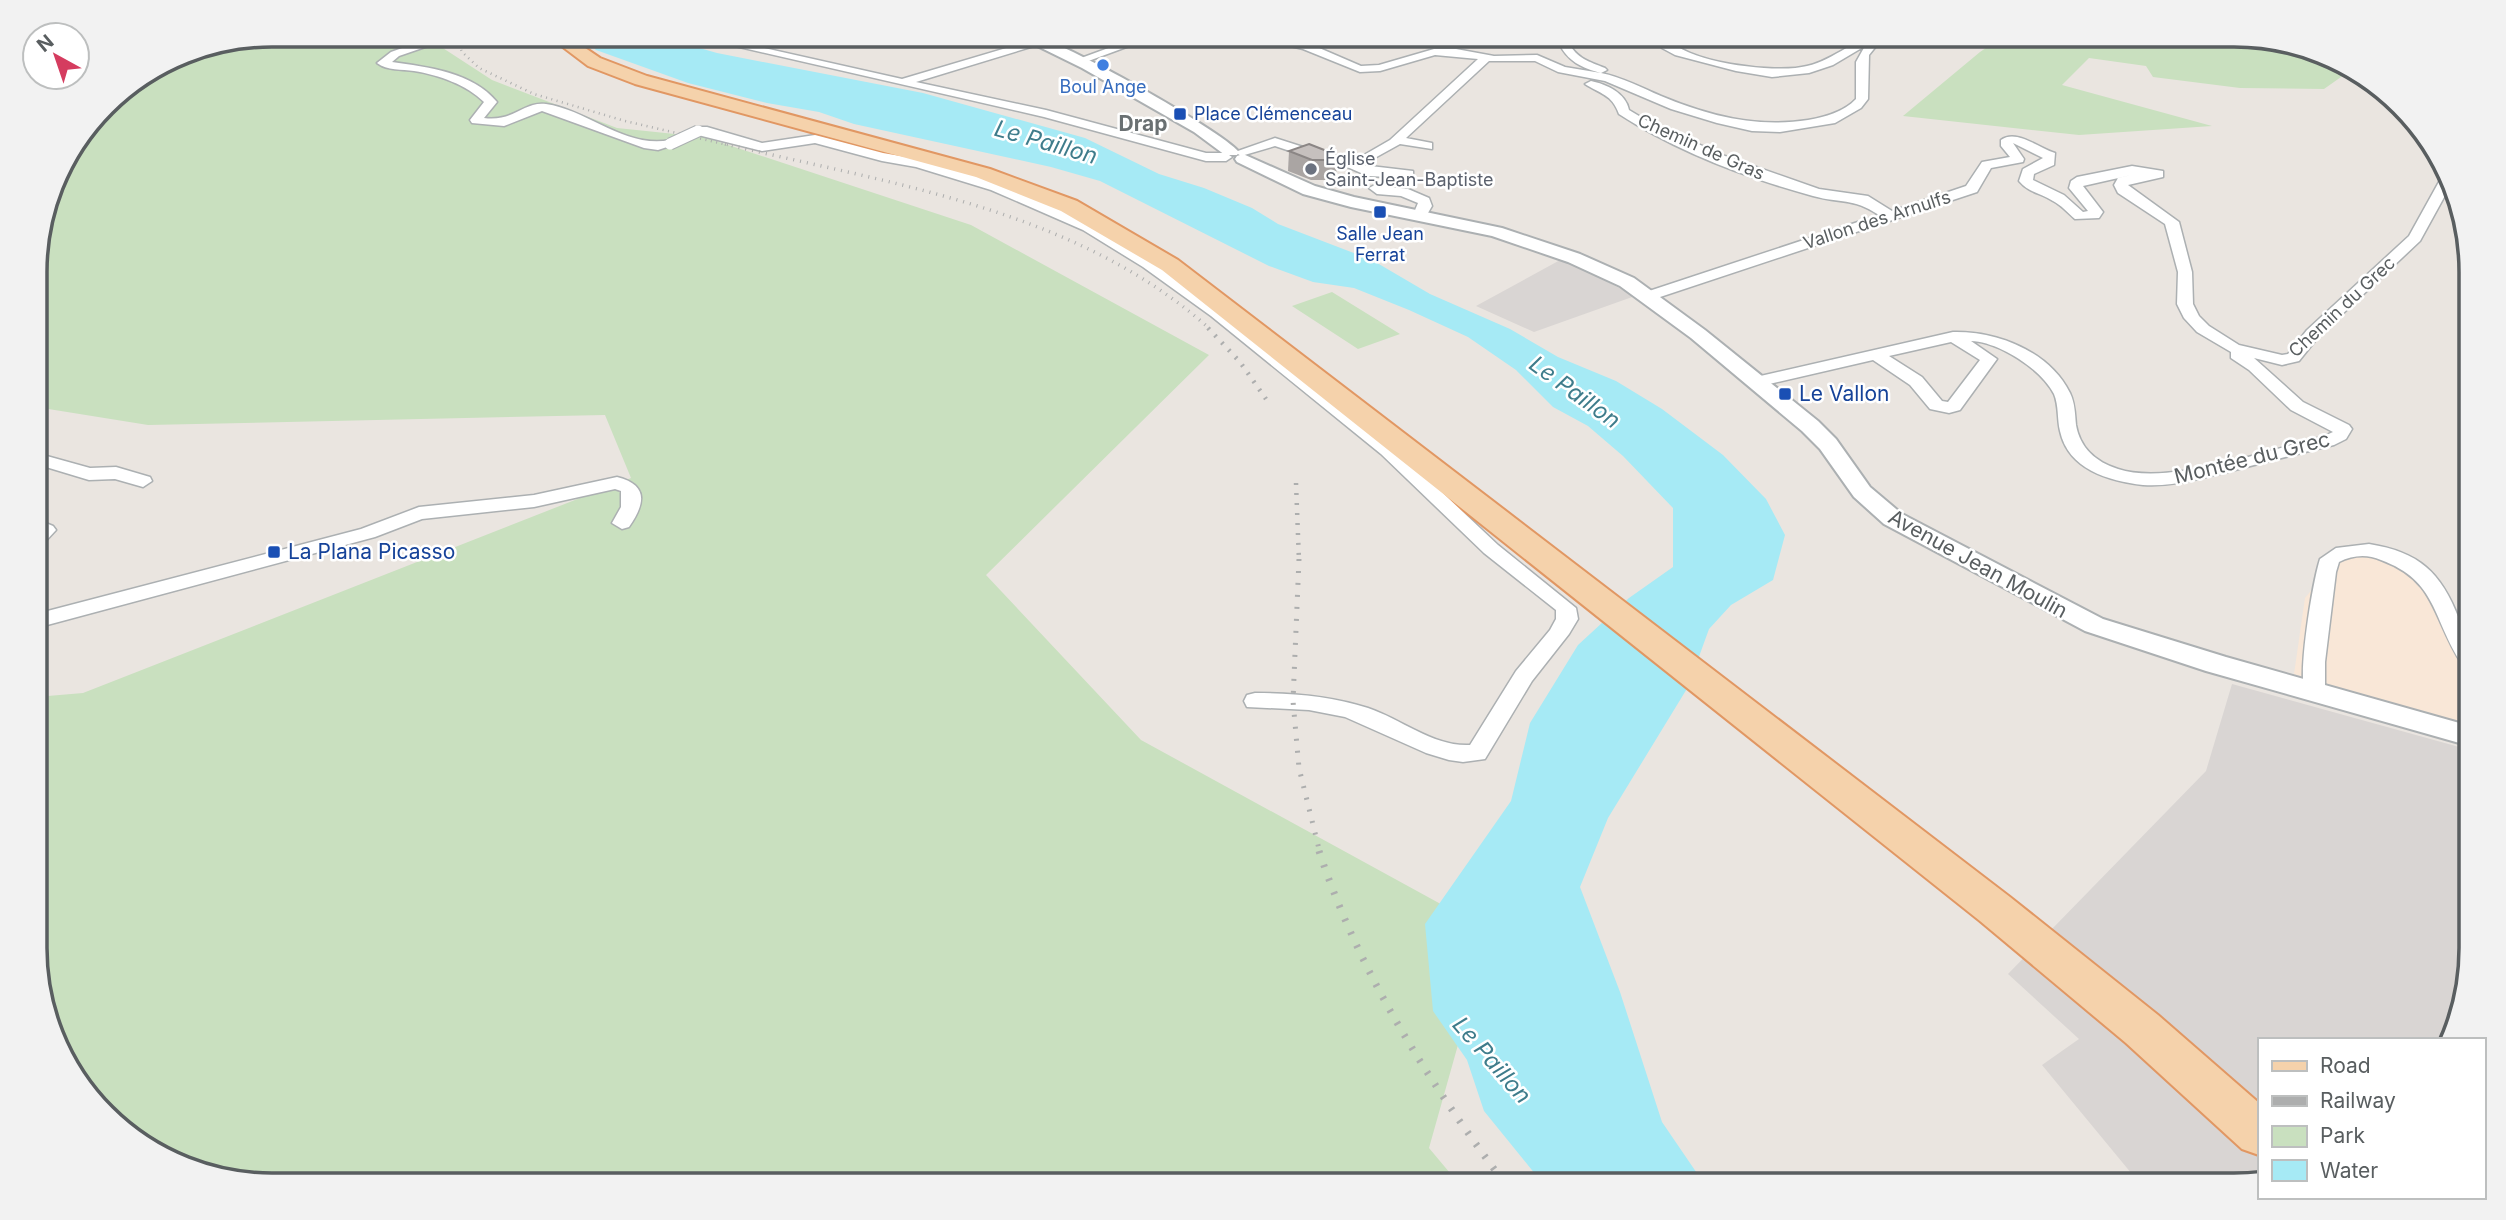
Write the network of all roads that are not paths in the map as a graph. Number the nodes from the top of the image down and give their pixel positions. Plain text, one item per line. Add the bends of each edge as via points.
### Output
1 (1309, 47) edge
2 (1566, 47) edge
3 (1667, 47) edge
4 (1856, 47) edge
5 (1871, 47) edge
6 (412, 48) edge
7 (571, 48) edge
8 (583, 48) edge
9 (748, 48) edge
10 (1018, 48) edge
11 (1053, 48) edge
12 (1118, 48) edge
13 (1485, 60) junction
14 (1079, 61) junction
15 (1613, 80) junction
16 (901, 83) junction
17 (1397, 139) junction
18 (1428, 146) dead end
19 (1235, 155) junction
20 (1320, 156) edge
21 (2132, 170) joint
22 (2443, 188) edge
23 (1420, 215) junction
24 (1889, 215) junction
25 (1648, 296) junction
26 (1953, 337) junction
27 (2233, 348) junction
28 (1876, 355) junction
29 (1756, 382) junction
30 (48, 462) edge
31 (143, 481) dead end
32 (622, 523) dead end
33 (1571, 573) junction
34 (47, 618) edge
35 (2459, 641) edge
36 (2314, 691) junction
37 (1255, 701) dead end
38 (2371, 708) joint
39 (2459, 733) edge
40 (1998, 907) junction
41 (2258, 1117) edge
42 (2258, 1132) edge

1 - 13 street via 1360,69 1380,68 1434,52
2 - 15 street via 1586,65 1613,75
3 - 4 street via 1777,75 1822,66
5 - 15 street via 1862,62 1862,99 1841,116 1817,124 1766,128 1729,122
6 - 37 street, bridge via 383,64 445,76 482,94 491,102 476,120 513,121 527,110 547,107 609,133 661,147 698,131 762,146 815,139 996,187 1088,227 1217,313 1387,450 1491,549 1566,608 1567,619 1558,634 1524,676 1477,754 1459,754 1327,704
7 - 33 main road via 612,70 672,89 938,159 1069,205 1170,265
8 - 33 main road via 601,60 648,78 989,170 1107,219 1177,263
9 - 16 street
10 - 16 street
11 - 14 street, Avenue Jean Moulin
12 - 14 street
13 - 15 street via 1537,58 1566,72
13 - 17 street
13 - 24 street, Chemin de Gras via 1528,62 1543,74 1605,88 1623,105 1623,111 1645,125 1709,154 1817,193 1863,200
14 - 19 street, Avenue Jean Moulin via 1199,129
16 - 19 street via 1046,114 1206,156
17 - 18 street
17 - 23 street via 1351,168 1408,174 1376,188 1424,201
19 - 20 street via 1275,142
19 - 23 street, Avenue Jean Moulin via 1317,192
21 - 24 street, Vallon des Arnulfs via 2100,174 2076,184 2096,212 2080,216 2059,198 2026,181 2028,172 2049,162 2050,156 2010,139 2007,146 2018,159 1986,163 1972,189
21 - 27 street, Chemin du Grec via 2158,174 2121,185 2172,222 2185,272 2185,304 2192,318
22 - 27 street, Chemin du Grec via 2415,238 2313,333 2293,358 2282,360
23 - 25 street, Avenue Jean Moulin via 1556,251
24 - 25 street, Vallon des Arnulfs
25 - 29 street, Avenue Jean Moulin
26 - 27 street, Montée du Grec via 1985,338 2053,378 2064,396 2069,435 2076,448 2087,462 2111,474 2171,480 2340,435 2343,429 2298,406 2256,364 2229,351
26 - 28 street, Montée du Grec
26 - 28 street via 1989,359 1954,407 1936,405 1916,381
28 - 29 street, Montée du Grec
29 - 36 street, Avenue Jean Moulin via 1828,444 1874,506 1912,531 2094,625
30 - 31 street via 89,474 116,473
32 - 34 street via 633,505 632,494 625,484 617,483 534,500 419,513 368,533
33 - 40 main road
35 - 36 street via 2443,600 2425,573 2371,550 2341,552 2330,559 2326,572
36 - 38 street, Avenue Jean Moulin
38 - 39 street, Avenue Jean Moulin
40 - 41 main road via 2105,985
40 - 42 main road

